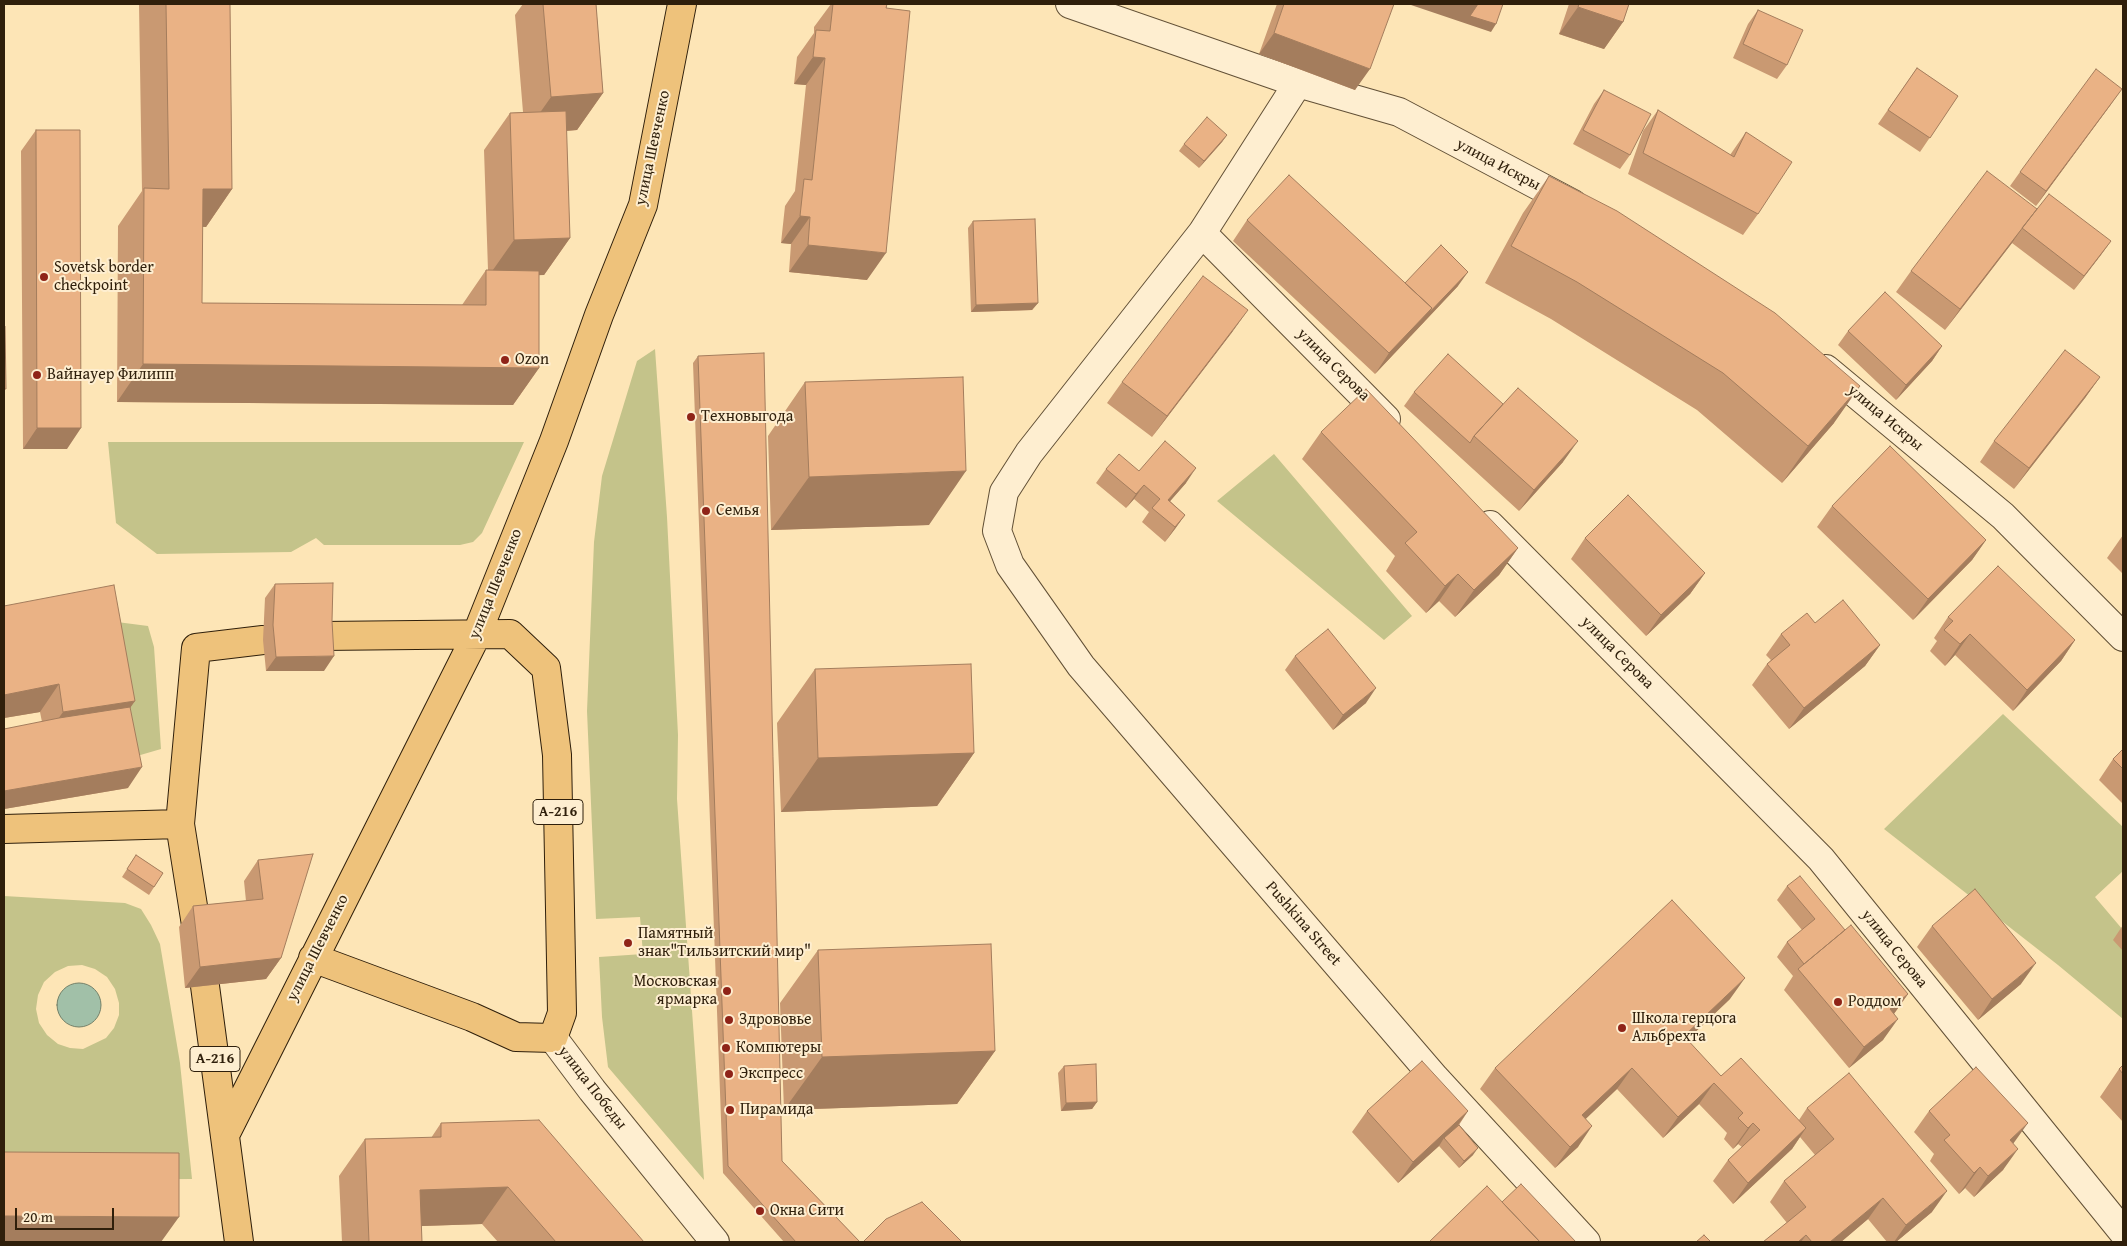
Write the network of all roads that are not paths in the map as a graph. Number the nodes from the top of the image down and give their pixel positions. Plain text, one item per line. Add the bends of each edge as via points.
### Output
1 (682, 4) edge
2 (1070, 4) edge
3 (1298, 82) junction
4 (1592, 214) edge
5 (1202, 233) junction
6 (1807, 353) edge
7 (1404, 437) edge
8 (1473, 507) edge
9 (322, 636) edge
10 (476, 636) junction
11 (2123, 637) edge
12 (263, 640) dead end
13 (180, 824) junction
14 (4, 829) edge
15 (196, 925) edge
16 (313, 958) junction
17 (205, 986) edge
18 (553, 1038) junction
19 (226, 1133) junction
20 (2123, 1232) edge
21 (239, 1242) edge
22 (715, 1242) edge
23 (1586, 1242) edge

1 - 10 main road, улица Шевченко via 643,205 599,315 554,442
2 - 3 street, улица Искры
3 - 4 street, улица Искры via 1399,112
3 - 5 street
5 - 7 street, улица Серова
5 - 23 street, Pushkina Street via 1030,453 1004,492 997,531 1010,565 1081,666 1435,1078
6 - 11 street, улица Искры via 2003,516
8 - 20 street, улица Серова via 1822,859
9 - 10 main road, А-216
10 - 16 main road, улица Шевченко
10 - 18 main road, А-216 via 510,634 546,668 557,755 562,1014
12 - 13 main road via 196,648
13 - 14 main road
13 - 15 main road
16 - 18 main road, улица Победы via 472,1017 516,1037
16 - 19 main road, улица Шевченко / А-216
17 - 19 main road, А-216
18 - 22 street, улица Победы
19 - 21 main road, А-216

